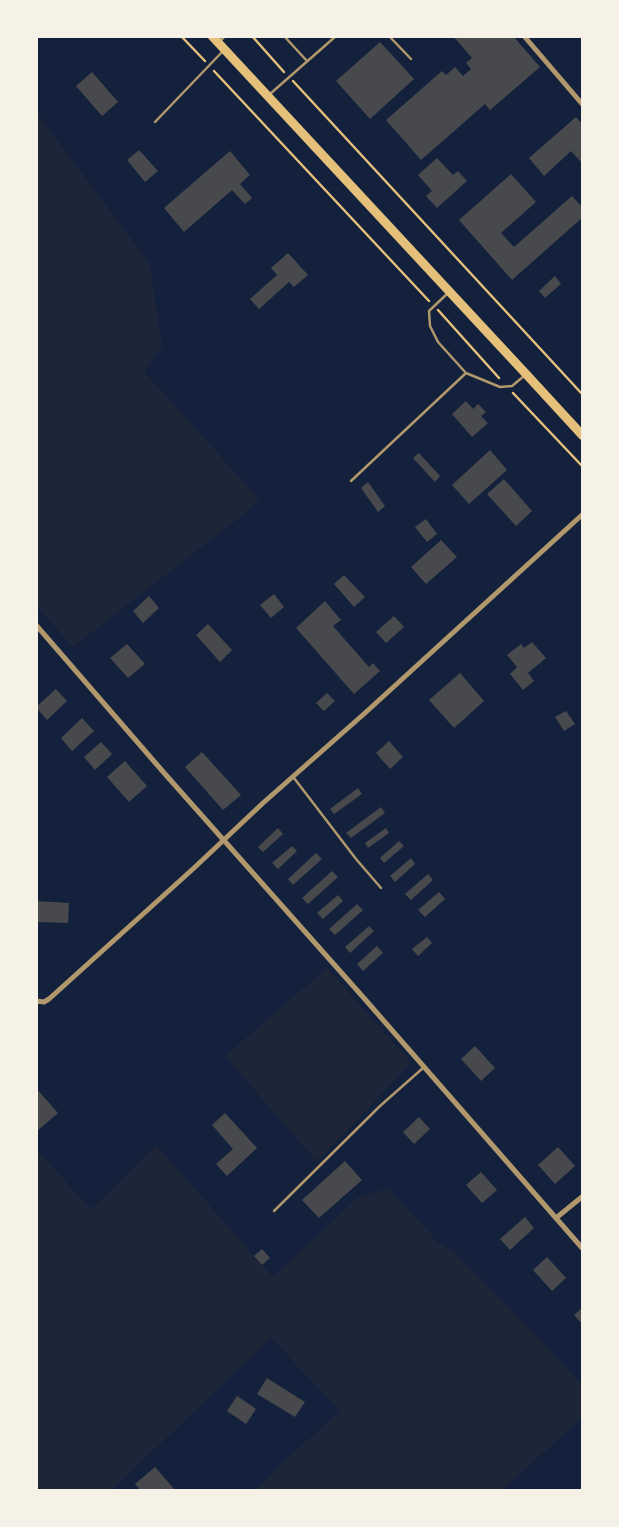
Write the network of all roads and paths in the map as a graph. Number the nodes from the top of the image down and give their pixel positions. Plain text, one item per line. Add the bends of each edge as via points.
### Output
1 (181, 36) edge
2 (225, 36) edge
3 (252, 36) edge
4 (284, 36) edge
5 (336, 36) edge
6 (389, 36) edge
7 (524, 36) edge
8 (218, 43) edge
9 (411, 59) dead end
10 (307, 61) junction
11 (209, 66) junction
12 (289, 76) junction
13 (267, 96) junction
14 (583, 104) edge
15 (155, 122) dead end
16 (450, 292) junction
17 (434, 306) junction
18 (466, 373) junction
19 (526, 374) junction
20 (507, 386) junction
21 (583, 395) edge
22 (583, 436) edge
23 (583, 467) edge
24 (351, 480) dead end
25 (583, 514) edge
26 (36, 626) edge
27 (293, 776) junction
28 (224, 839) junction
29 (381, 888) dead end
30 (38, 1002) edge
31 (424, 1067) junction
32 (583, 1196) edge
33 (274, 1211) dead end
34 (556, 1218) junction
35 (583, 1249) edge

1 - 11 path
2 - 8 lane
3 - 12 path
4 - 10 lane
5 - 10 lane
6 - 9 lane
7 - 14 street
8 - 11 lane
8 - 13 main road
10 - 12 lane
11 - 15 lane
11 - 17 path
12 - 13 lane
12 - 21 path
13 - 16 main road
16 - 17 lane
16 - 19 main road
17 - 18 lane via 429,311 430,326 438,342
17 - 20 path
18 - 20 lane via 500,387
18 - 24 lane
19 - 20 lane via 512,386
19 - 22 main road
20 - 23 path
25 - 27 street
26 - 28 street
27 - 28 street
27 - 29 lane
28 - 30 street via 49,999
28 - 31 street
31 - 33 lane via 361,1124
31 - 34 street
32 - 34 street
34 - 35 street

